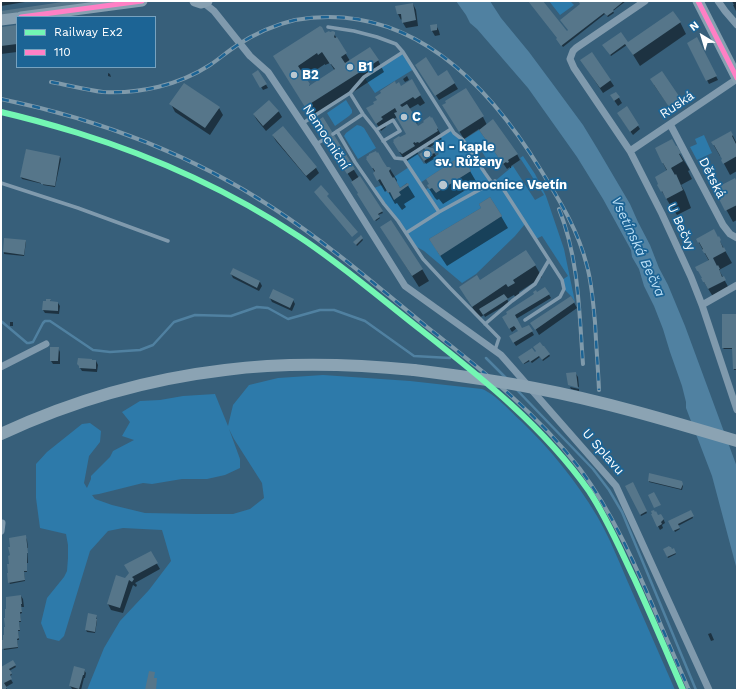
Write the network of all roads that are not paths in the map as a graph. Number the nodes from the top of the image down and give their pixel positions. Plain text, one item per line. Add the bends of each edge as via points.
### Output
1 (142, 1) edge
2 (205, 1) edge
3 (645, 1) edge
4 (698, 1) edge
5 (718, 1) edge
6 (29, 16) edge
7 (16, 18) edge
8 (1, 20) edge
9 (737, 26) edge
10 (328, 27) dead end
11 (403, 52) junction
12 (737, 78) edge
13 (350, 93) junction
14 (363, 114) junction
15 (303, 123) junction
16 (670, 124) junction
17 (451, 129) junction
18 (376, 130) junction
19 (324, 139) dead end
20 (383, 141) junction
21 (316, 144) junction
22 (630, 151) junction
23 (404, 159) junction
24 (1, 183) edge
25 (492, 183) junction
26 (439, 212) junction
27 (406, 233) junction
28 (737, 238) edge
29 (168, 241) dead end
30 (549, 260) junction
31 (737, 285) edge
32 (405, 286) joint
33 (702, 305) junction
34 (525, 320) dead end
35 (484, 324) junction
36 (46, 344) dead end
37 (494, 351) junction
38 (1, 367) edge
39 (737, 410) edge
40 (1, 434) edge
41 (737, 441) edge
42 (2, 523) edge
43 (1, 531) edge
44 (709, 690) edge

1 - 6 street
2 - 15 street, Nemocniční via 250,56 268,72
3 - 22 street, U Bečvy via 573,51 570,56 574,68
4 - 12 street
5 - 9 street
7 - 8 street
10 - 11 lane via 378,37 396,44
11 - 13 lane via 364,77
11 - 17 lane
12 - 16 street, Ruská
13 - 14 lane
13 - 15 lane
14 - 18 lane
14 - 27 lane via 335,133
15 - 21 street, Nemocniční
16 - 22 street, Ruská
16 - 28 street, Dětská via 723,225
17 - 23 lane
17 - 25 lane via 463,140
18 - 20 lane
18 - 20 lane via 393,120 400,131
19 - 21 lane
20 - 23 lane via 395,158
21 - 32 street, Nemocniční
22 - 33 street, U Bečvy via 662,214
23 - 26 lane
24 - 29 lane
25 - 26 lane
25 - 30 lane via 495,181 500,184
26 - 27 lane
27 - 35 lane via 423,259
30 - 34 lane via 562,280 564,288 560,297
30 - 35 lane via 535,284
31 - 33 street
32 - 37 street, U Splavu
33 - 39 street, U Bečvy
35 - 37 lane via 499,338
36 - 38 street
37 - 44 street, U Splavu via 501,355 616,486
40 - 41 main road, bridge via 62,409 128,388 226,370 264,366 322,365 414,370 536,388 630,410
42 - 43 street

